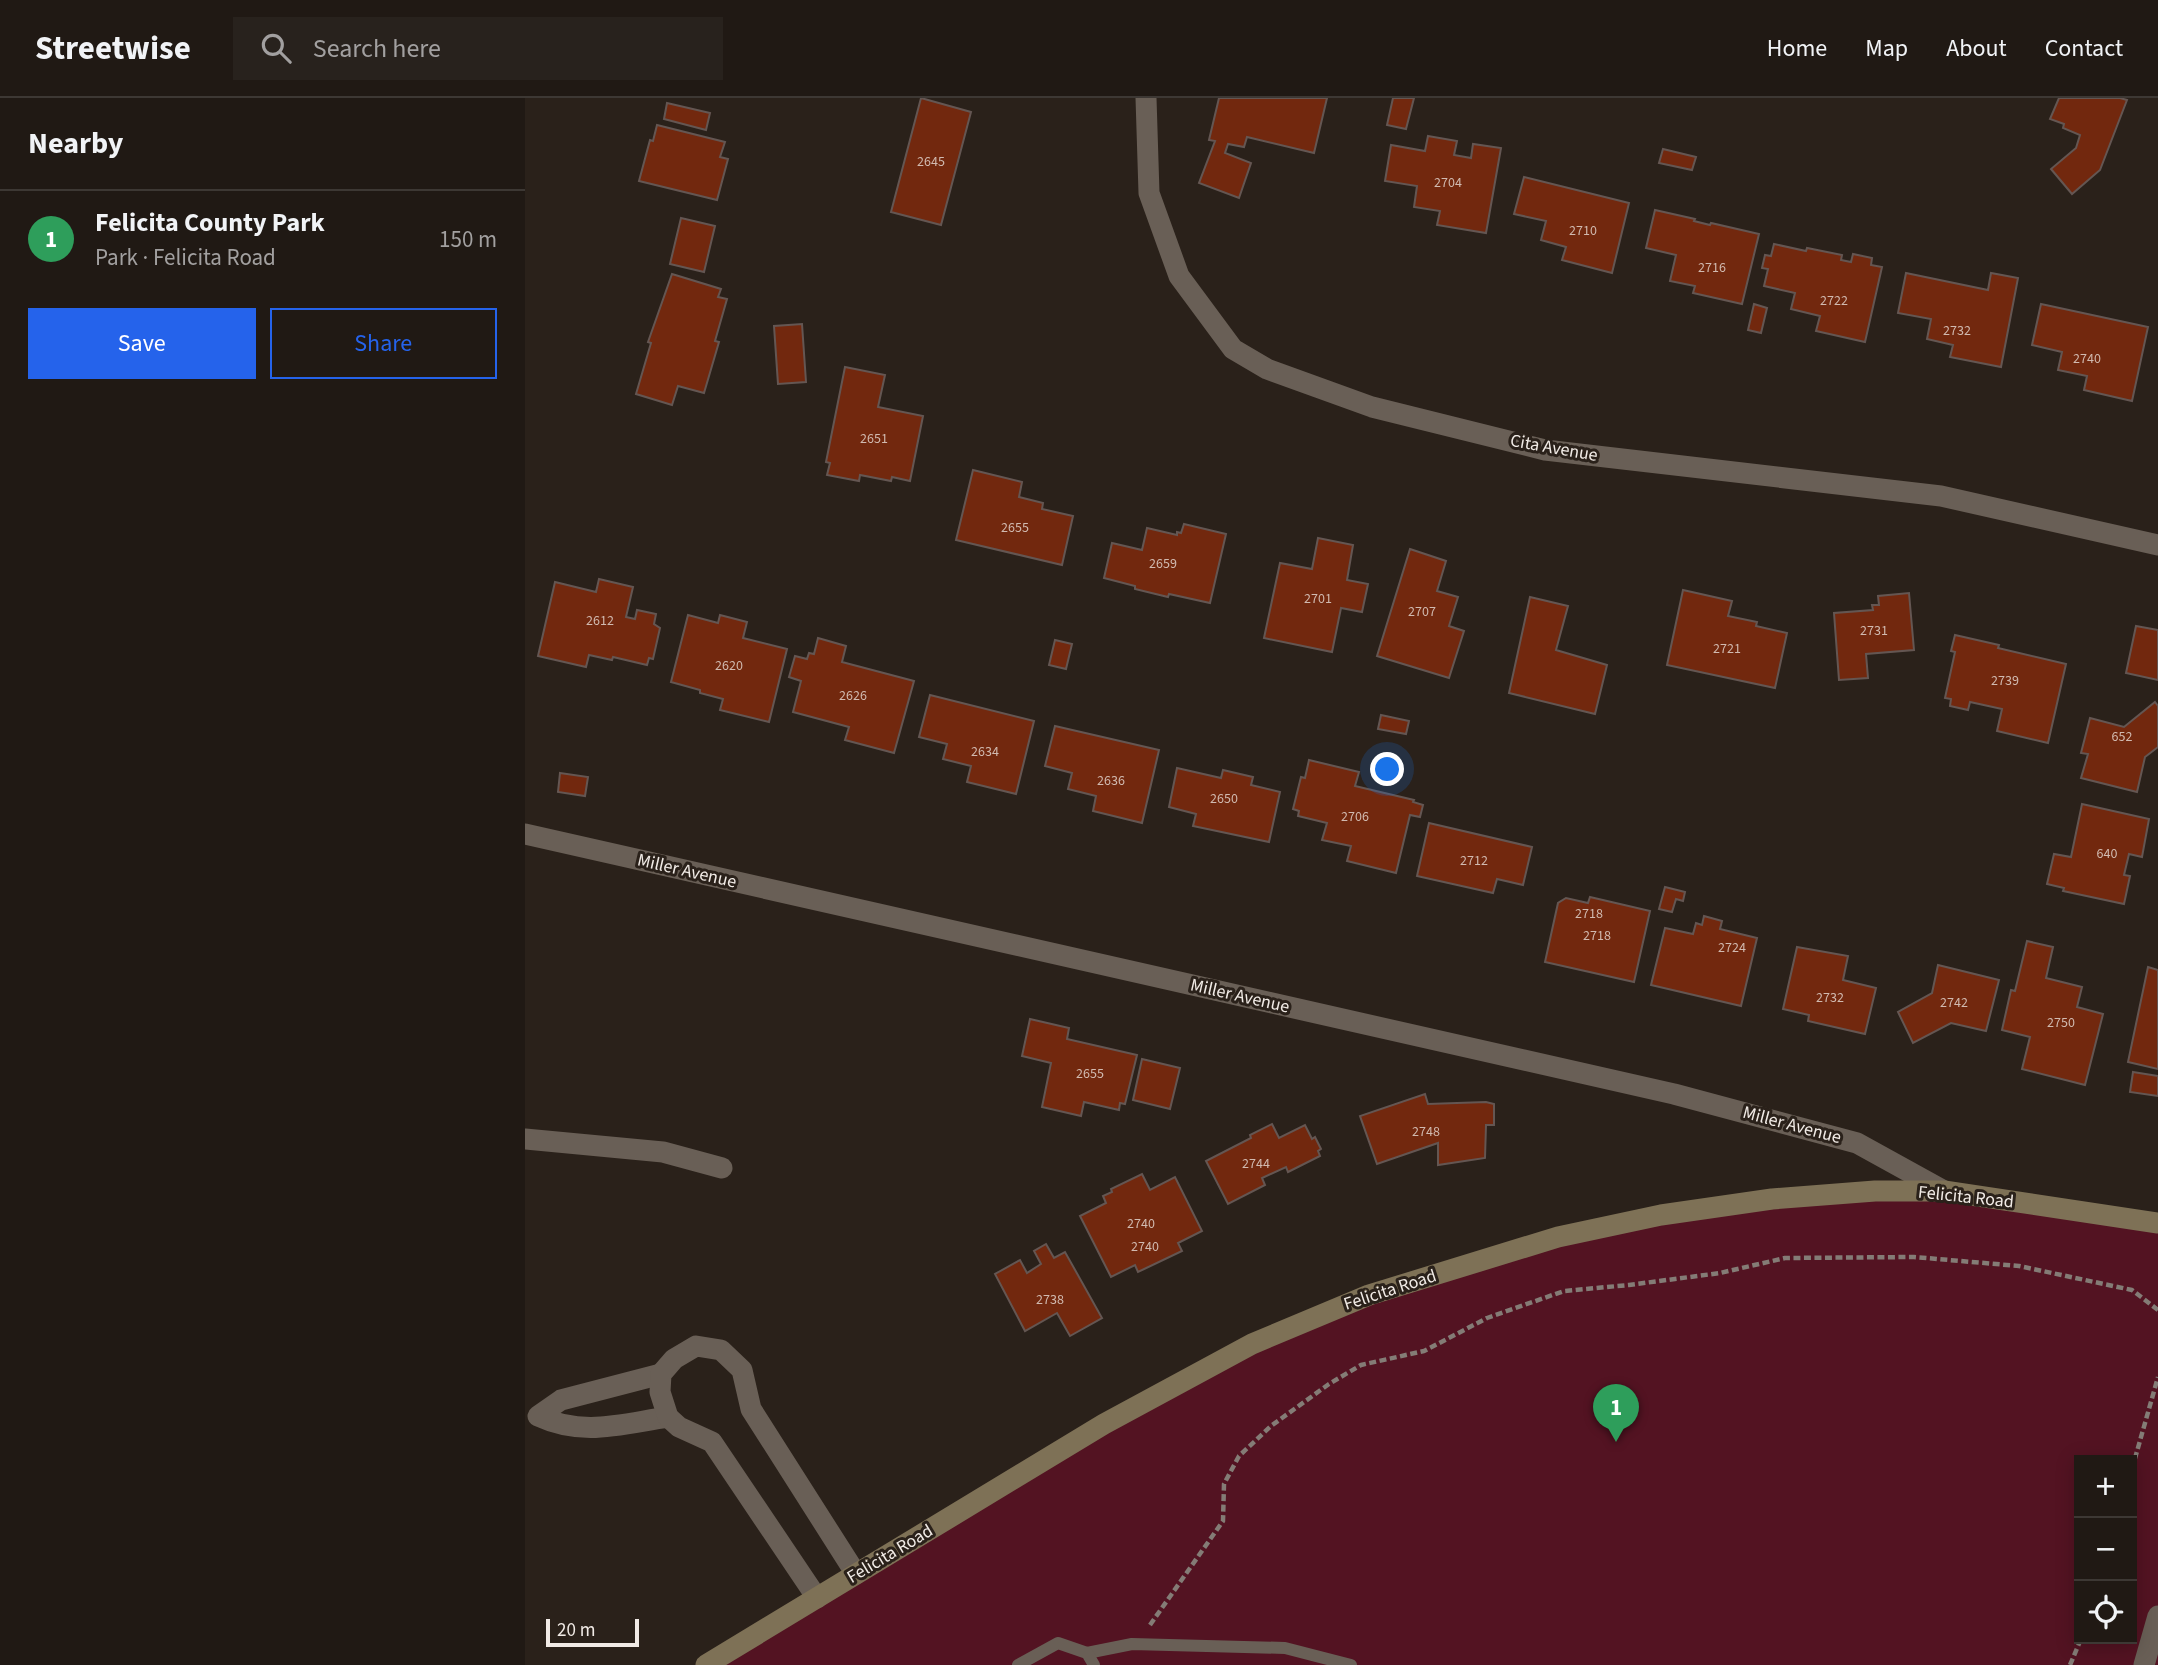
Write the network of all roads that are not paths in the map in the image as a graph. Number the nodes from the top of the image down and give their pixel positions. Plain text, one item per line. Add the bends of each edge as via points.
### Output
1 (1146, 98) edge
2 (2158, 545) edge
3 (525, 834) edge
4 (525, 1139) edge
5 (722, 1168) dead end
6 (1944, 1191) junction
7 (2158, 1223) edge
8 (661, 1374) junction
9 (531, 1414) edge
10 (668, 1417) junction
11 (856, 1574) junction
12 (817, 1598) junction
13 (2158, 1616) edge
14 (1087, 1653) junction
15 (706, 1665) edge
16 (1018, 1665) edge
17 (1094, 1665) edge
18 (1351, 1665) edge
19 (2144, 1665) edge

1 - 2 street, Cita Avenue via 1149,193 1179,276 1233,349 1267,369 1372,407 1545,450 1941,496
3 - 6 street, Miller Avenue via 1674,1094 1857,1143
4 - 5 street via 663,1152
6 - 7 main road, Felicita Road
6 - 11 main road, Felicita Road via 1772,1199 1620,1222 1369,1295 1252,1344 1104,1423
8 - 9 street via 561,1400
8 - 10 street via 660,1392
8 - 11 street via 674,1359 697,1346 721,1350 742,1370 751,1409
9 - 10 street via 574,1428
10 - 12 street via 712,1442
11 - 12 main road, Felicita Road
12 - 15 main road, Felicita Road
13 - 19 street
14 - 16 lane via 1058,1643
14 - 17 lane
14 - 18 lane via 1132,1644 1286,1648

